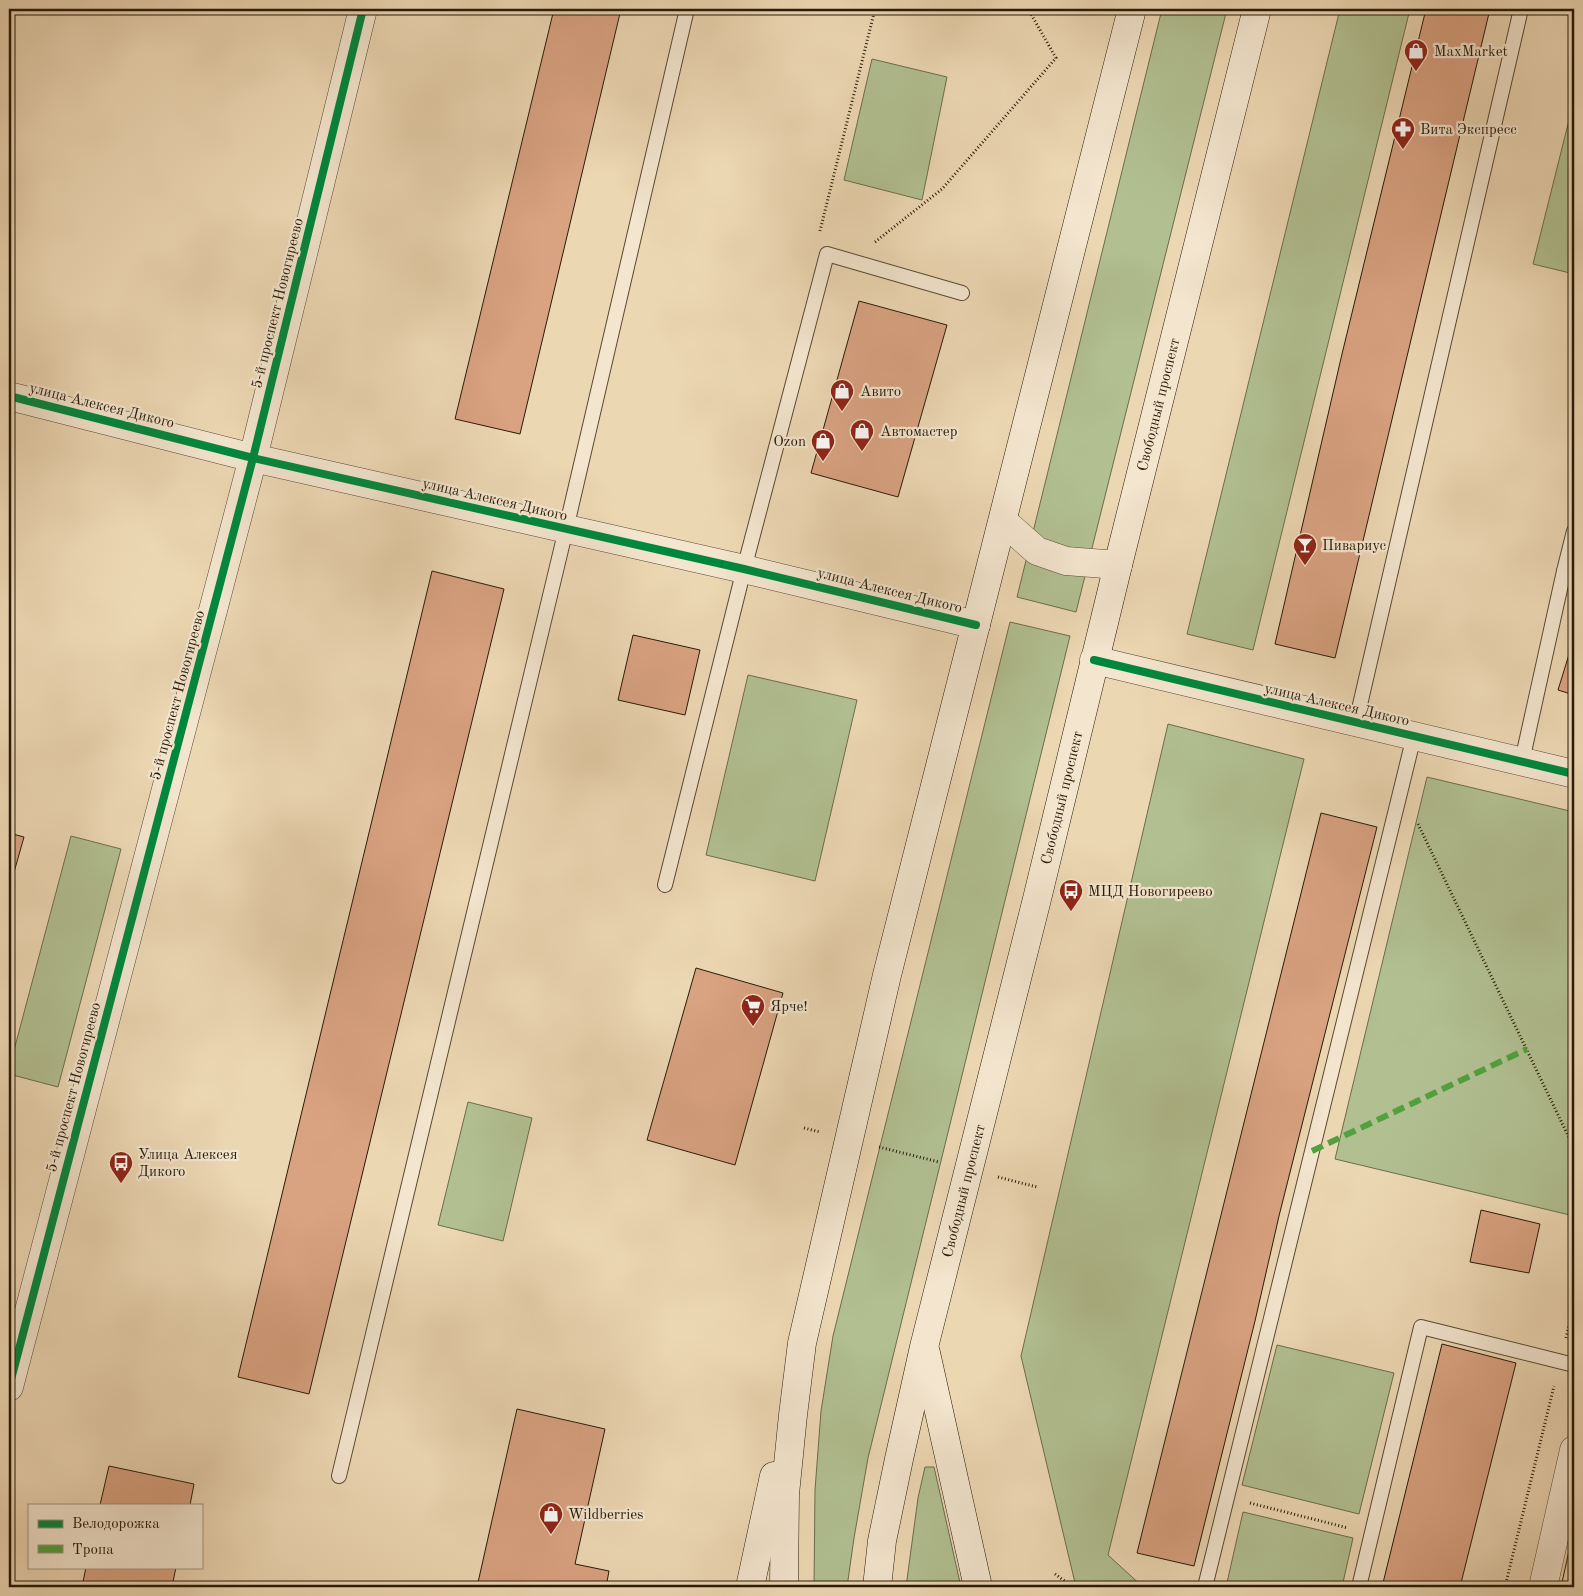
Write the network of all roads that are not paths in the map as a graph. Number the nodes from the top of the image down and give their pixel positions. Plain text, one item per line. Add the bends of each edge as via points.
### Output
1 (363, 9) edge
2 (687, 9) edge
3 (1132, 9) edge
4 (1257, 9) edge
5 (1521, 9) edge
6 (962, 293) dead end
7 (9, 396) edge
8 (253, 458) junction
9 (1003, 520) junction
10 (566, 529) junction
11 (1574, 531) edge
12 (1118, 565) junction
13 (744, 569) junction
14 (1569, 573) edge
15 (976, 625) junction
16 (1094, 660) junction
17 (1356, 722) junction
18 (1414, 736) junction
19 (1522, 762) junction
20 (1574, 774) edge
21 (665, 885) dead end
22 (802, 1342) junction
23 (924, 1346) junction
24 (1574, 1365) edge
25 (9, 1387) edge
26 (1574, 1450) edge
27 (339, 1476) dead end
28 (750, 1587) edge
29 (784, 1587) edge
30 (877, 1587) edge
31 (978, 1587) edge
32 (1206, 1587) edge
33 (1359, 1587) edge
34 (1543, 1587) edge

1 - 8 main road, 5-й проспект Новогиреево
2 - 10 lane
3 - 9 main road
4 - 12 main road, Свободный проспект
5 - 17 lane
6 - 13 lane via 827,254
7 - 8 main road, улица Алексея Дикого
8 - 10 main road, улица Алексея Дикого
8 - 25 main road, 5-й проспект Новогиреево
9 - 12 main road via 1037,551 1066,561
9 - 15 main road
10 - 13 main road, улица Алексея Дикого
10 - 27 lane
11 - 14 lane
12 - 16 main road, Свободный проспект
13 - 15 main road, улица Алексея Дикого
13 - 21 lane
14 - 19 lane
15 - 22 main road via 887,974
16 - 17 main road, улица Алексея Дикого
16 - 23 main road, Свободный проспект via 1040,889
17 - 18 main road, улица Алексея Дикого
18 - 19 main road, улица Алексея Дикого
18 - 32 lane
19 - 20 main road, улица Алексея Дикого
22 - 28 main road
22 - 29 main road via 785,1494
23 - 30 main road, Свободный проспект via 882,1541
23 - 31 main road
24 - 33 lane via 1421,1327
26 - 34 main road

